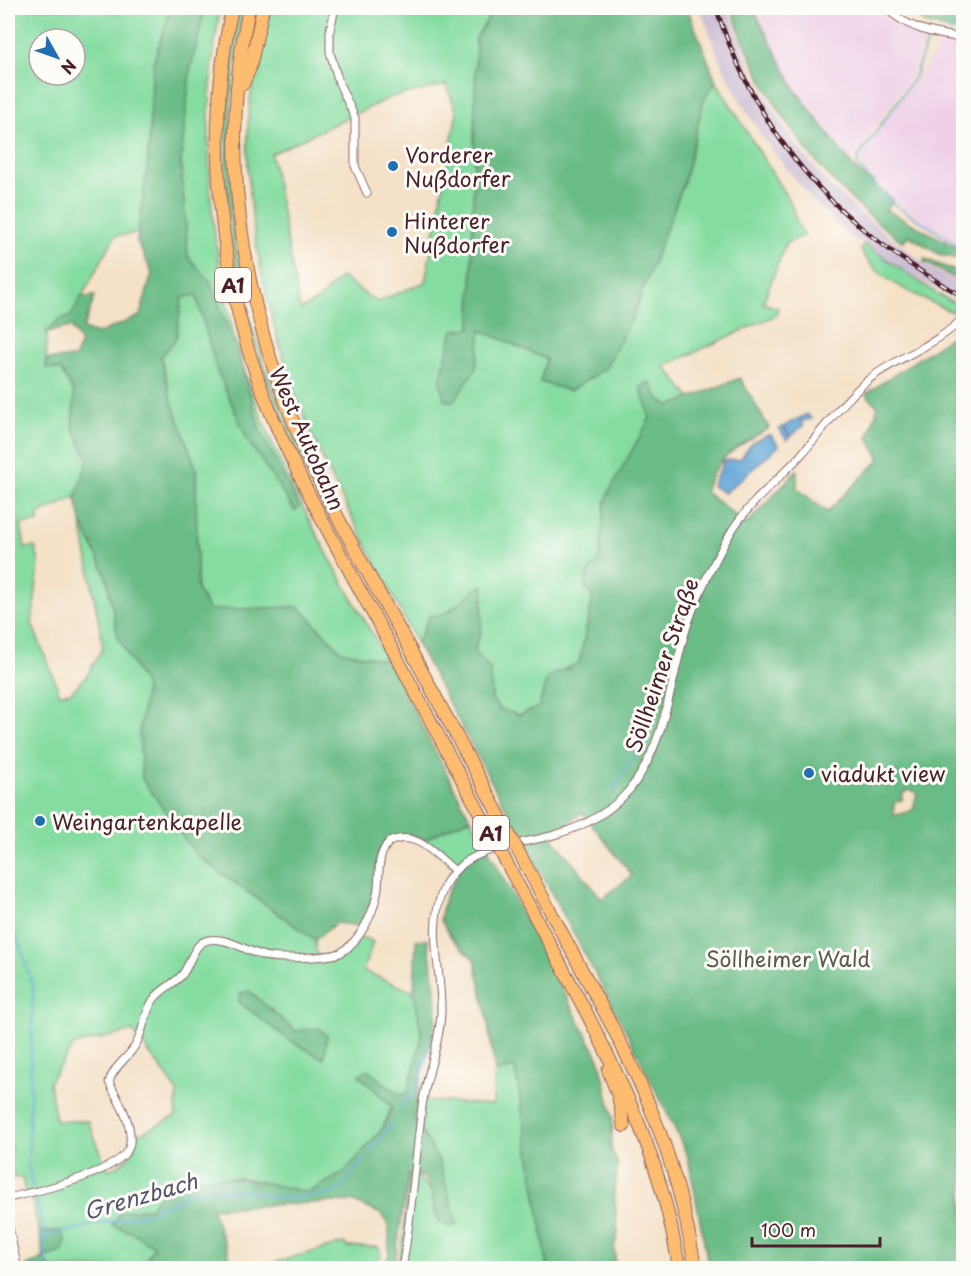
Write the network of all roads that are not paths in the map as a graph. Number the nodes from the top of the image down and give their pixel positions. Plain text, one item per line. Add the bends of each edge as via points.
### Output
1 (232, 8) edge
2 (249, 8) edge
3 (263, 8) edge
4 (335, 8) edge
5 (886, 8) edge
6 (963, 38) edge
7 (237, 96) junction
8 (367, 193) dead end
9 (963, 317) edge
10 (956, 325) junction
11 (963, 331) edge
12 (454, 870) junction
13 (603, 1045) junction
14 (624, 1126) dead end
15 (8, 1198) edge
16 (8, 1225) edge
17 (17, 1269) edge
18 (402, 1269) edge
19 (679, 1269) edge
20 (696, 1269) edge

1 - 13 highway, West Autobahn / A1, bridge via 220,90 218,156 223,225 235,298 254,366 283,442
2 - 7 highway, West Autobahn / A1
3 - 7 highway via 250,68
4 - 8 street via 330,52 355,118 355,166
5 - 6 street via 911,26
7 - 20 highway, West Autobahn / A1, bridge via 241,232 266,349 318,477 636,1073 662,1131
9 - 10 street, Söllheimer Straße
10 - 11 street
10 - 12 street, Söllheimer Straße via 869,380 731,532 697,597 663,718 632,787 618,802 588,822 480,853
12 - 15 street via 420,842 408,837 389,842 379,858 377,894 366,923 360,934 335,955 277,958 222,940 199,944 182,974 154,999 136,1046 112,1072 109,1082 129,1121 130,1145 124,1157 112,1166
12 - 18 street via 438,904 435,949 441,1013 422,1104
13 - 14 highway
13 - 19 highway, A1 via 634,1107 655,1164
16 - 17 street

